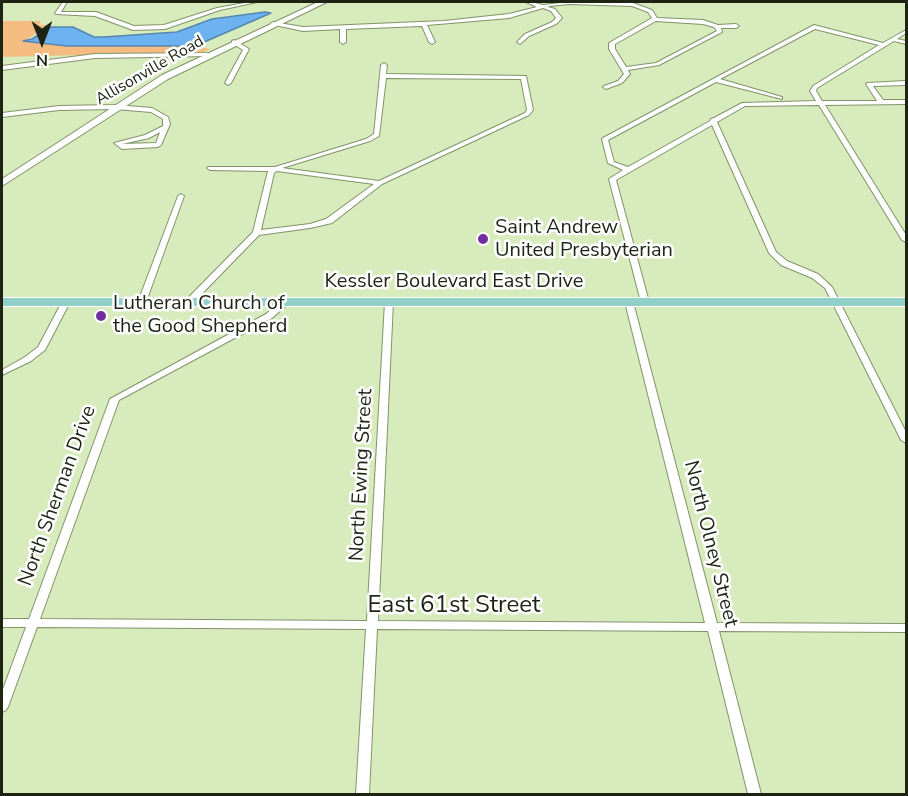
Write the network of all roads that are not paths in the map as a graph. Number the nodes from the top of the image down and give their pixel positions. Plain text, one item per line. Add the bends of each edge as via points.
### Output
1 (65, 2) edge
2 (255, 2) edge
3 (322, 2) edge
4 (528, 2) edge
5 (544, 7) junction
6 (655, 19) junction
7 (273, 24) junction
8 (424, 25) junction
9 (736, 26) dead end
10 (717, 27) junction
11 (343, 28) junction
12 (906, 31) edge
13 (893, 39) junction
14 (234, 42) junction
15 (343, 42) dead end
16 (432, 42) dead end
17 (520, 42) dead end
18 (906, 43) edge
19 (885, 45) junction
20 (208, 55) junction
21 (32, 64) junction
22 (384, 65) dead end
23 (2, 68) edge
24 (626, 69) junction
25 (2, 73) edge
26 (383, 76) junction
27 (716, 80) junction
28 (228, 83) dead end
29 (906, 83) edge
30 (606, 87) dead end
31 (791, 102) junction
32 (819, 102) junction
33 (881, 102) junction
34 (906, 102) edge
35 (115, 107) junction
36 (2, 115) edge
37 (713, 120) junction
38 (166, 127) junction
39 (210, 168) dead end
40 (275, 169) junction
41 (628, 170) junction
42 (2, 183) edge
43 (380, 183) junction
44 (181, 196) dead end
45 (256, 233) junction
46 (906, 240) edge
47 (2, 302) edge
48 (66, 302) junction
49 (142, 302) junction
50 (189, 302) junction
51 (286, 302) junction
52 (389, 302) junction
53 (629, 302) junction
54 (645, 302) junction
55 (835, 302) junction
56 (906, 302) edge
57 (2, 373) edge
58 (906, 440) edge
59 (2, 623) edge
60 (32, 623) junction
61 (372, 626) junction
62 (713, 628) junction
63 (906, 628) edge
64 (2, 707) edge
65 (363, 795) edge
66 (755, 795) edge

1 - 2 street via 59,13 96,14 126,27 157,28
3 - 7 main road, Allisonville Road
4 - 5 street
5 - 6 street via 569,3 629,4 649,10
5 - 8 street via 509,16
5 - 17 street via 557,13 559,20 527,34
6 - 10 street via 698,21
6 - 24 street via 612,43
7 - 11 street
7 - 14 main road, Allisonville Road
8 - 11 street
8 - 16 street
9 - 10 street
10 - 24 street via 717,34 669,59
11 - 15 street
12 - 13 street
13 - 18 street
13 - 19 street
14 - 20 main road, Allisonville Road
14 - 28 street via 246,49
19 - 27 street via 814,27
19 - 32 street via 815,87 813,93
20 - 21 street via 95,56
20 - 35 main road, Allisonville Road
21 - 23 street
21 - 25 street
22 - 26 street
24 - 30 street via 623,80
26 - 40 street via 377,136
26 - 43 street via 524,77 531,109
27 - 31 street
27 - 41 street via 605,139 611,163
29 - 33 street via 869,84
31 - 32 street
31 - 37 street via 747,103
32 - 33 street
32 - 46 street
33 - 34 street
35 - 36 street
35 - 38 street via 157,112 166,118
35 - 42 main road, Allisonville Road
37 - 41 street
37 - 55 street via 774,255 823,281
38 - 38 street via 154,135 117,144 154,146 159,144
39 - 40 street
40 - 43 street
40 - 45 street via 268,176
41 - 54 street via 612,179
43 - 45 street via 323,223
44 - 49 street
45 - 50 street
47 - 48 main road, Kessler Boulevard East Drive
48 - 49 main road, Kessler Boulevard East Drive
48 - 57 street via 42,348
49 - 50 main road, Kessler Boulevard East Drive
50 - 51 main road, Kessler Boulevard East Drive
51 - 52 main road, Kessler Boulevard East Drive
51 - 60 street, North Sherman Drive via 269,316 115,399
52 - 53 main road, Kessler Boulevard East Drive
52 - 61 street, North Ewing Street
53 - 54 main road, Kessler Boulevard East Drive
53 - 62 street, North Olney Street
54 - 55 main road, Kessler Boulevard East Drive
55 - 56 main road, Kessler Boulevard East Drive
55 - 58 street
59 - 60 street, East 61st Street
60 - 61 street, East 61st Street
60 - 64 street, North Sherman Drive
61 - 62 street, East 61st Street
61 - 65 street, North Ewing Street
62 - 63 street, East 61st Street
62 - 66 street, North Olney Street

